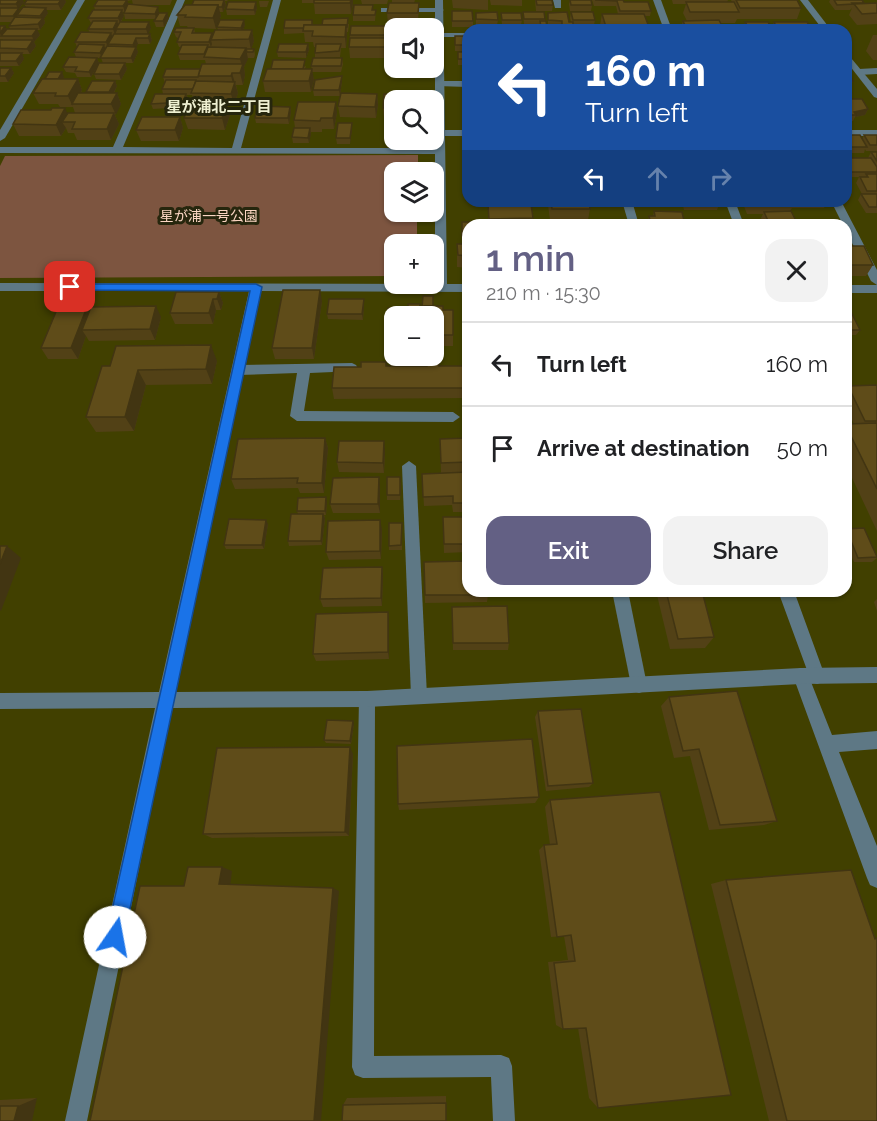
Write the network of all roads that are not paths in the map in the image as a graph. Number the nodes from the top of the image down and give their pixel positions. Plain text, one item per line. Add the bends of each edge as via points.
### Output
1 (81, 0) edge
2 (181, 0) edge
3 (278, 0) edge
4 (657, 0) edge
5 (804, 0) edge
6 (440, 5) edge
7 (384, 10) dead end
8 (666, 24) edge
9 (822, 24) edge
10 (444, 35) edge
11 (462, 35) edge
12 (852, 63) edge
13 (877, 71) edge
14 (859, 72) junction
15 (440, 78) edge
16 (440, 84) junction
17 (462, 84) edge
18 (440, 90) edge
19 (877, 95) edge
20 (3, 128) edge
21 (444, 133) edge
22 (462, 133) edge
23 (852, 133) edge
24 (877, 133) edge
25 (0, 138) edge
26 (0, 150) edge
27 (117, 150) junction
28 (237, 150) junction
29 (441, 151) joint
30 (852, 231) edge
31 (441, 234) edge
32 (877, 280) edge
33 (0, 287) edge
34 (256, 287) junction
35 (384, 288) edge
36 (444, 288) edge
37 (462, 288) edge
38 (852, 289) edge
39 (877, 289) edge
40 (363, 368) edge
41 (304, 369) junction
42 (238, 370) junction
43 (453, 417) dead end
44 (409, 466) dead end
45 (621, 597) edge
46 (788, 597) edge
47 (877, 675) edge
48 (809, 676) junction
49 (639, 685) junction
50 (419, 696) junction
51 (367, 699) junction
52 (0, 701) edge
53 (165, 701) junction
54 (877, 740) edge
55 (826, 744) junction
56 (873, 856) edge
57 (877, 878) edge
58 (76, 1121) edge
59 (504, 1121) edge

1 - 20 street
2 - 27 street
3 - 28 street
4 - 8 street
5 - 9 street
6 - 7 street
10 - 11 street
12 - 14 street
13 - 14 street
14 - 19 street
15 - 16 street
16 - 17 street
16 - 18 street
20 - 25 street
21 - 22 street
23 - 24 street
26 - 27 street
27 - 28 street
28 - 29 street
29 - 31 street
30 - 32 street
33 - 34 street
34 - 35 street
34 - 42 street
36 - 37 street
38 - 39 street
40 - 41 street
41 - 42 street
41 - 43 street via 297,416
42 - 53 street
44 - 50 street
45 - 49 street
46 - 48 street
47 - 48 street
48 - 49 street
48 - 55 street
49 - 50 street
50 - 51 street
51 - 53 street
51 - 59 street via 363,1067 501,1066
52 - 53 street
53 - 58 street
54 - 55 street
55 - 56 street
56 - 57 street

